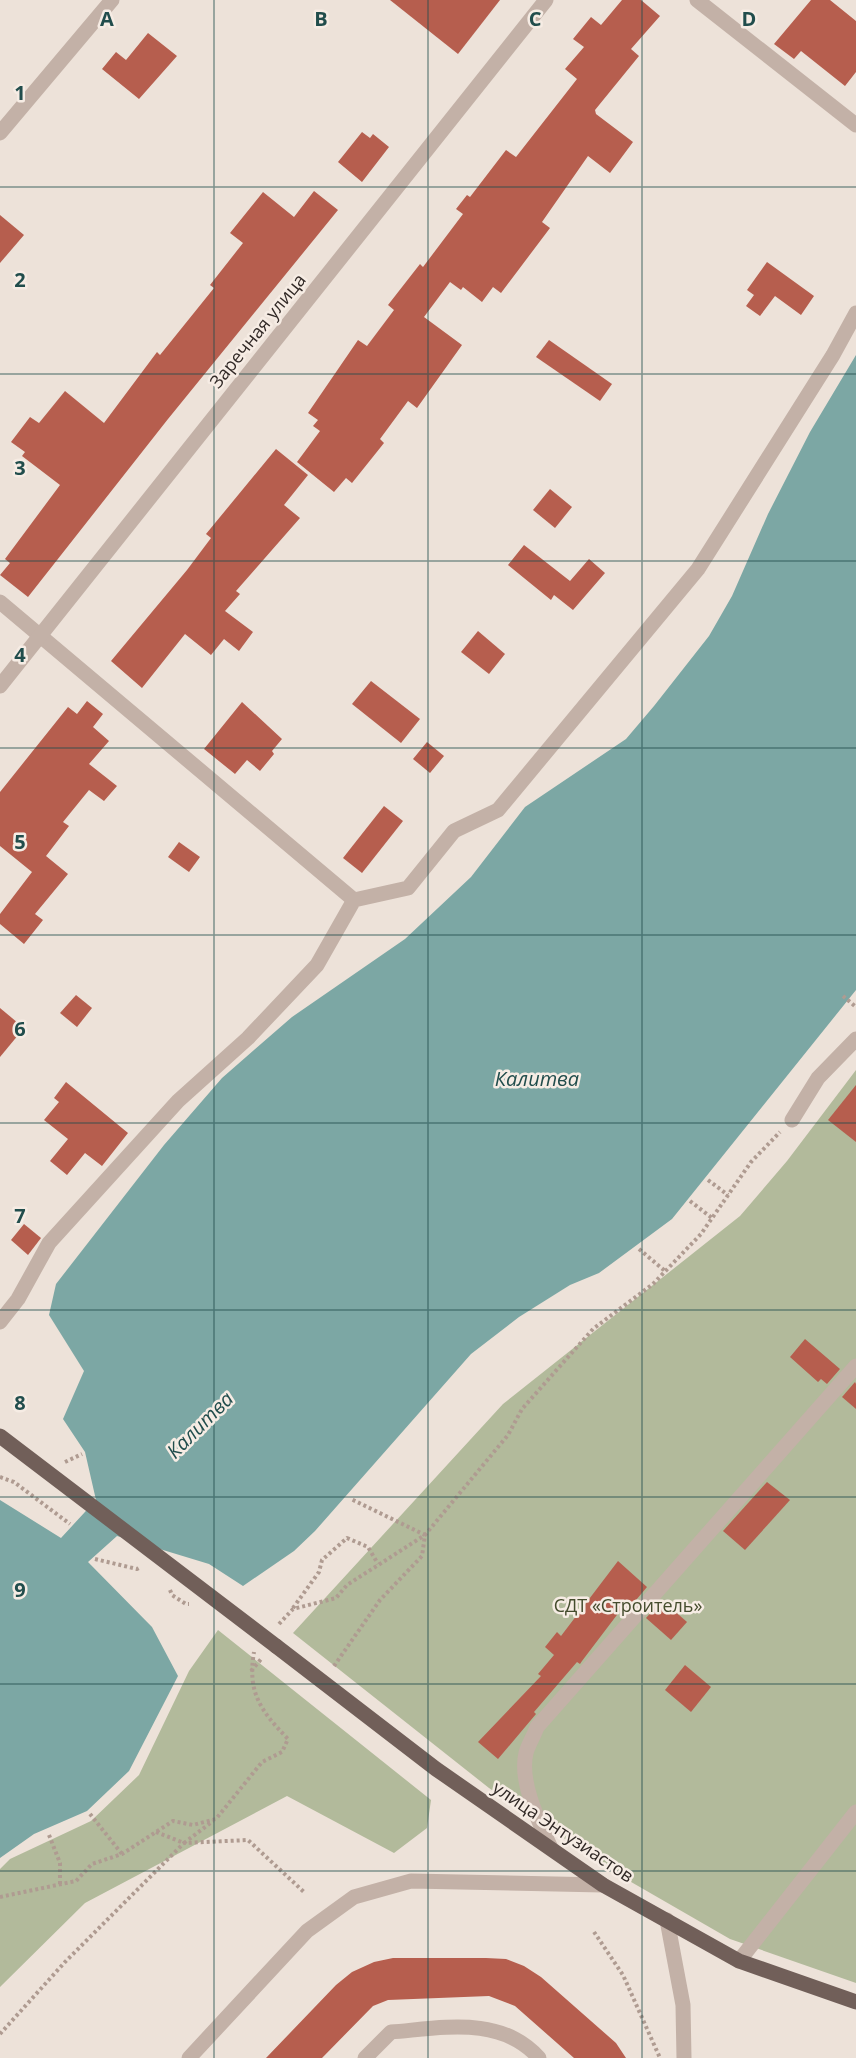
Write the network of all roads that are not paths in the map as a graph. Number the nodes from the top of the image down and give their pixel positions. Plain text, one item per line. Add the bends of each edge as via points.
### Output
1 (112, 0) edge
2 (546, 0) edge
3 (697, 0) edge
4 (856, 124) edge
5 (0, 133) edge
6 (856, 313) edge
7 (0, 602) edge
8 (40, 636) junction
9 (0, 686) edge
10 (354, 900) junction
11 (856, 1039) edge
12 (792, 1120) road end
13 (0, 1322) edge
14 (856, 1366) edge
15 (0, 1436) edge
16 (856, 1812) edge
17 (551, 1848) junction
18 (603, 1885) junction
19 (667, 1920) junction
20 (739, 1961) junction
21 (856, 2002) edge
22 (189, 2058) edge
23 (365, 2058) edge
24 (539, 2058) edge
25 (684, 2058) edge

1 - 5 street
2 - 8 street, Заречная улица
3 - 4 street
6 - 10 street via 698,569 498,810 454,831 408,888
7 - 8 street
8 - 9 street, Заречная улица
8 - 10 street
10 - 13 street via 317,965 248,1038 178,1101 49,1243 18,1299
11 - 12 street via 818,1078
14 - 17 street via 537,1727 525,1755 527,1786
15 - 17 main road, улица Энтузиастов, bridge via 267,1648
16 - 20 street
17 - 18 main road, улица Энтузиастов
18 - 19 main road, улица Энтузиастов
18 - 22 street via 411,1881 354,1897 308,1931
19 - 20 main road, улица Энтузиастов
19 - 25 street via 683,2005
20 - 21 main road, улица Энтузиастов
23 - 24 street via 391,2032 470,2026 502,2032

